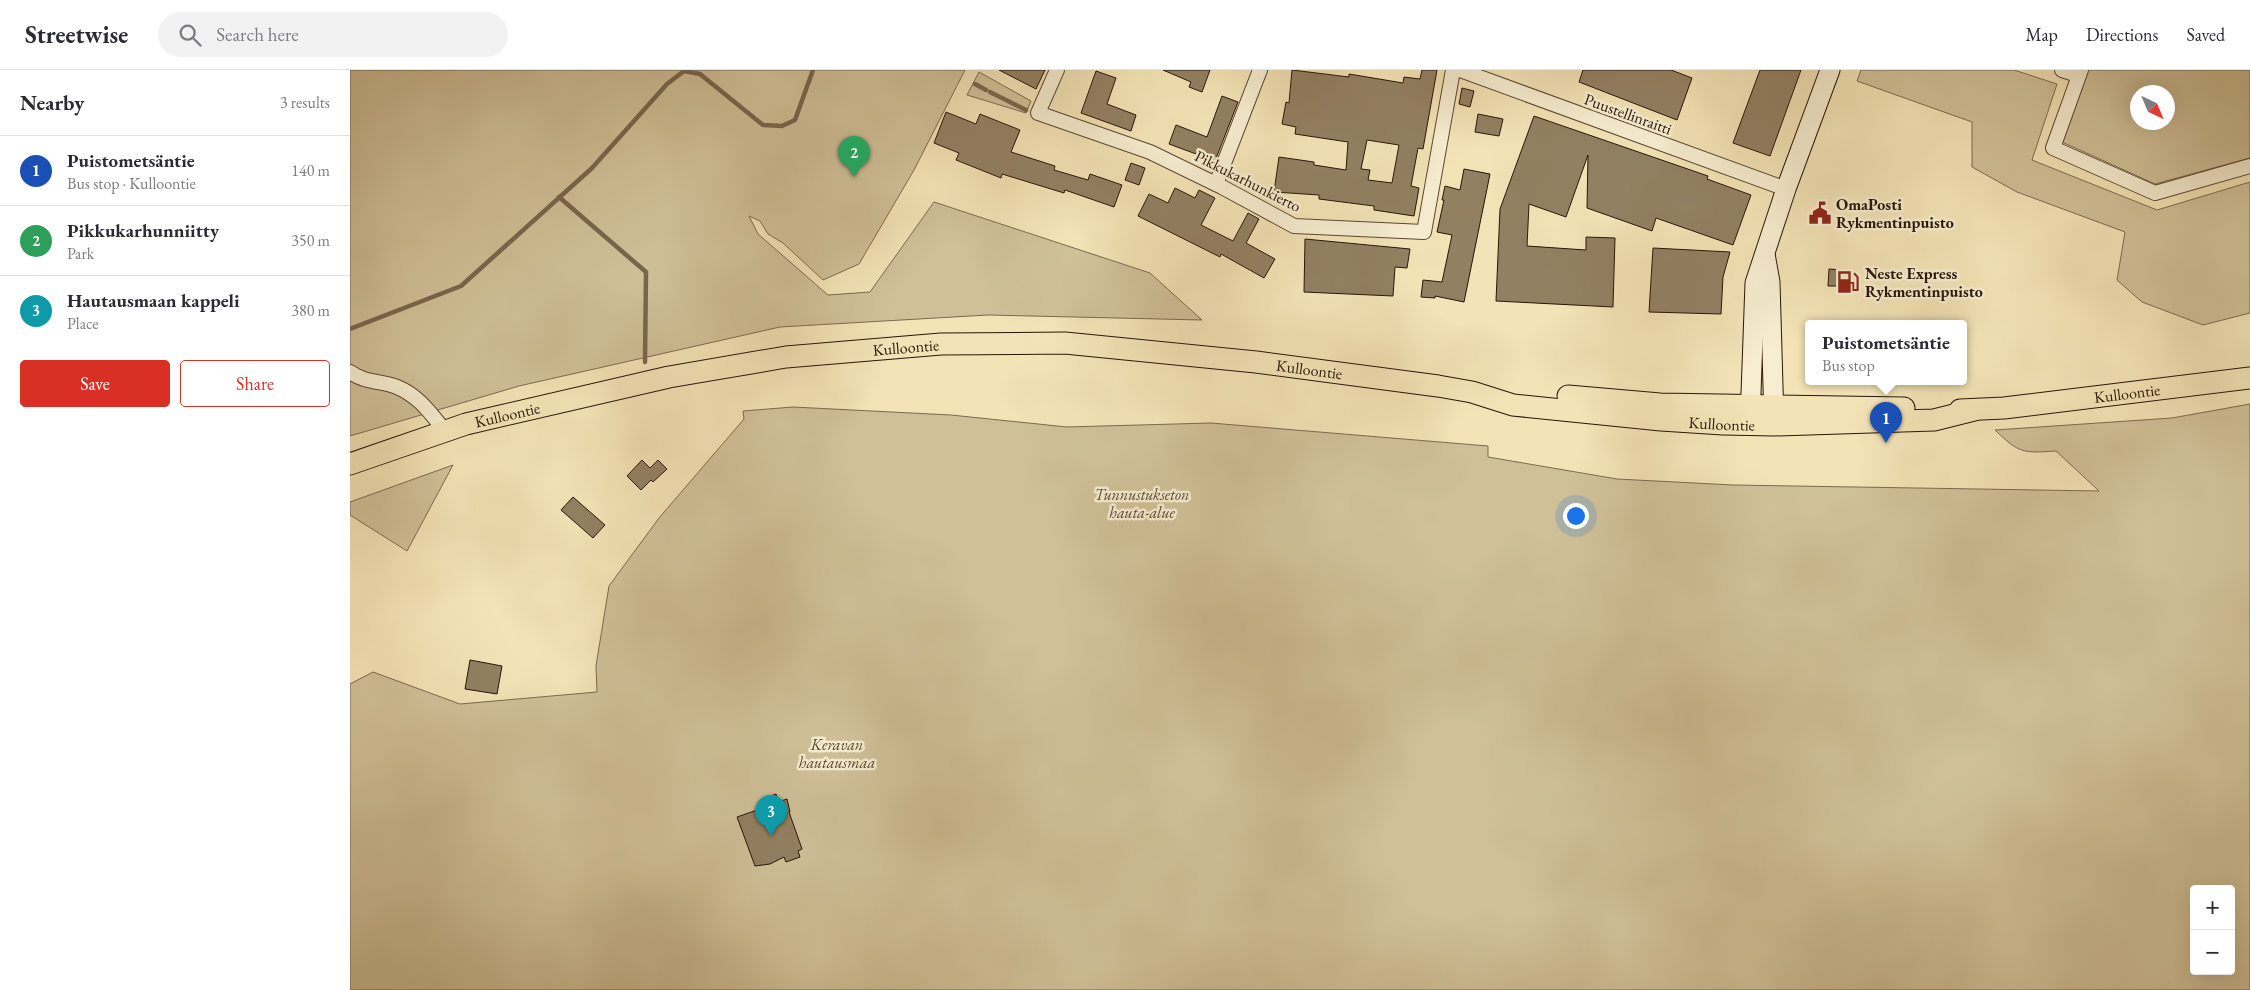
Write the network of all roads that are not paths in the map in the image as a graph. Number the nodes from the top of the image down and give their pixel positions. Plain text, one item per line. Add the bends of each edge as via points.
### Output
1 (1057, 70) edge
2 (1260, 70) edge
3 (1453, 70) edge
4 (1460, 70) edge
5 (1830, 70) edge
6 (2062, 70) edge
7 (2079, 73) edge
8 (2250, 166) edge
9 (1216, 184) junction
10 (1786, 189) junction
11 (1765, 250) junction
12 (350, 372) edge
13 (2250, 378) edge
14 (1750, 415) junction
15 (1774, 415) junction
16 (445, 432) junction
17 (350, 464) edge

1 - 9 street, Pikkukarhunkierto via 1038,113 1150,152
2 - 9 street
3 - 9 street, Pikkukarhunkierto via 1424,232 1294,226
4 - 10 street, Puustellinraitti
5 - 10 street
6 - 7 street
7 - 8 street via 2053,148 2155,193
10 - 11 street
11 - 14 street via 1756,282
11 - 15 street via 1770,282
12 - 16 street via 362,380 397,387 422,402
13 - 15 main road, Kulloontie via 1974,410 1934,420
14 - 15 main road, Kulloontie
14 - 16 main road, Kulloontie via 1514,391 1472,392 1256,362 1065,343 941,344 786,356 546,404
16 - 17 main road, Kulloontie

